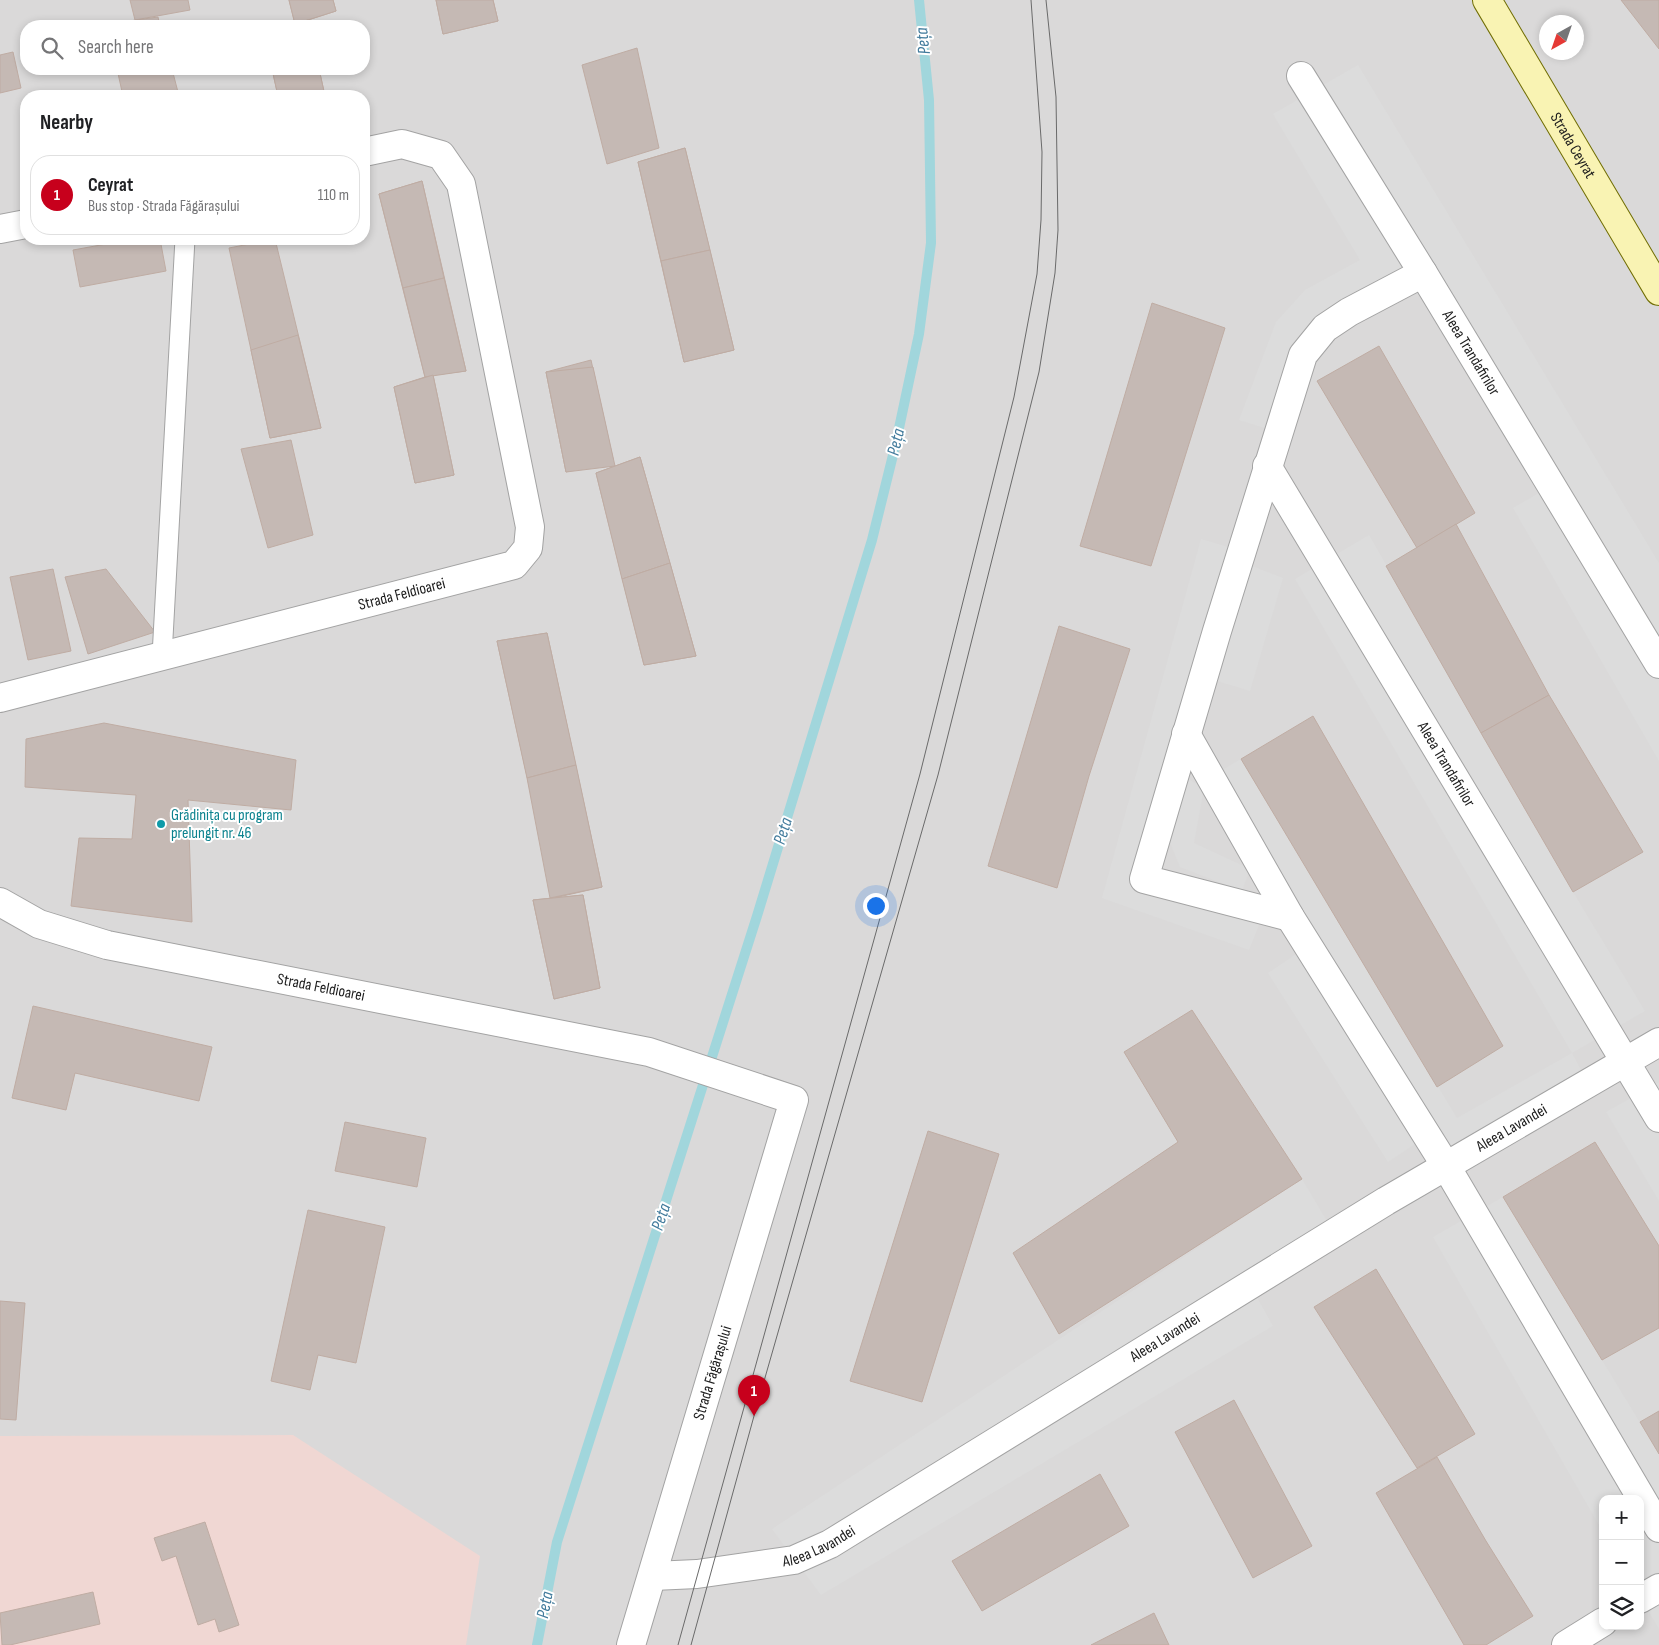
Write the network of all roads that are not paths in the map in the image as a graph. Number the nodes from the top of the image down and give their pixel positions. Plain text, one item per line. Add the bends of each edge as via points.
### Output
1 (1487, 0) edge
2 (1301, 76) dead end
3 (370, 151) edge
4 (20, 225) edge
5 (0, 229) edge
6 (185, 245) edge
7 (1422, 273) junction
8 (1659, 290) edge
9 (1267, 466) junction
10 (162, 656) junction
11 (1659, 664) edge
12 (0, 698) edge
13 (1186, 734) junction
14 (0, 902) edge
15 (1290, 917) junction
16 (1659, 1042) edge
17 (1626, 1060) junction
18 (786, 1098) joint
19 (1659, 1118) edge
20 (1446, 1166) junction
21 (1659, 1528) edge
22 (653, 1576) junction
23 (1659, 1588) edge
24 (1644, 1597) edge
25 (1599, 1624) edge
26 (631, 1645) edge
27 (1566, 1645) edge

1 - 8 main road, Strada Ceyrat
2 - 7 street, Aleea Trandafirilor
3 - 10 street, Strada Feldioarei via 402,144 441,155 461,184 530,527 528,548 514,565
4 - 5 street
6 - 10 lane
7 - 9 street via 1325,328 1303,355
7 - 11 street, Aleea Trandafirilor
9 - 13 street
9 - 17 street, Aleea Trandafirilor
10 - 12 street, Strada Feldioarei
13 - 15 street
13 - 15 street via 1144,879
14 - 18 street, Strada Feldioarei via 39,924 107,945 655,1054
15 - 20 street
16 - 17 street, Aleea Lavandei
17 - 19 street, Aleea Trandafirilor
17 - 20 street, Aleea Lavandei
18 - 22 street, Strada Făgărașului
20 - 21 street
20 - 22 street, Aleea Lavandei via 830,1544 794,1560 697,1574
22 - 26 street, Strada Făgărașului
23 - 24 street
25 - 27 street

